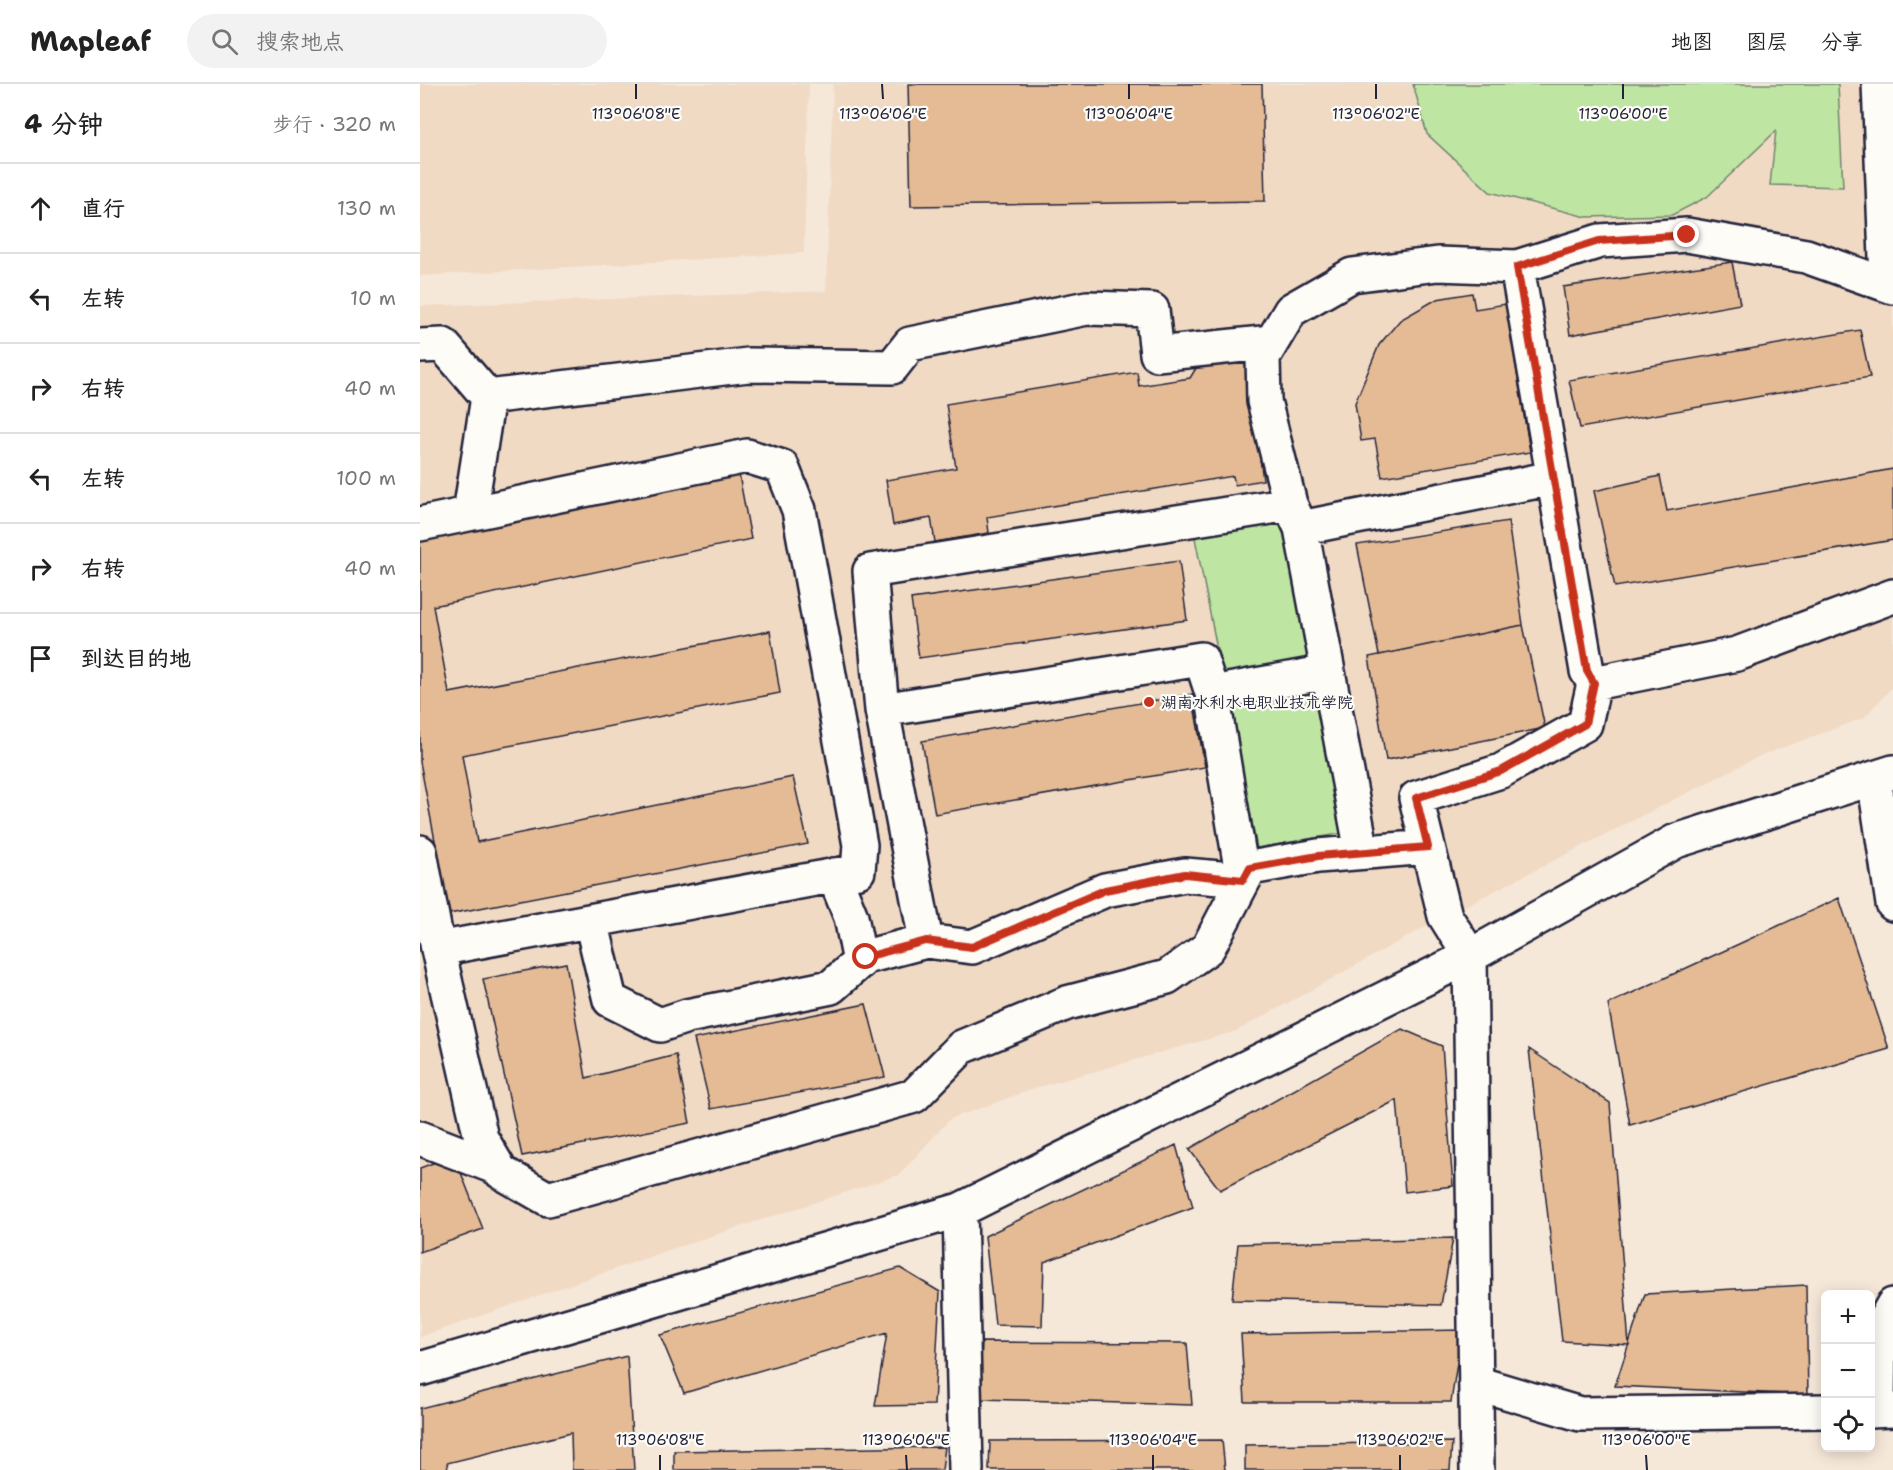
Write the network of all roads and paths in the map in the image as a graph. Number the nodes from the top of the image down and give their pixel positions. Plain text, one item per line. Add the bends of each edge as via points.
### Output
1 (1879, 84) edge
2 (1893, 263) edge
3 (1517, 267) junction
4 (1893, 287) edge
5 (1272, 342) junction
6 (420, 346) edge
7 (488, 397) junction
8 (1552, 478) junction
9 (470, 513) junction
10 (1295, 516) junction
11 (420, 524) edge
12 (1893, 596) edge
13 (1328, 672) junction
14 (1594, 683) junction
15 (1212, 693) junction
16 (882, 710) junction
17 (1883, 775) edge
18 (1428, 847) junction
19 (420, 852) edge
20 (1362, 852) junction
21 (834, 875) junction
22 (1243, 880) junction
23 (1893, 904) edge
24 (591, 921) junction
25 (926, 941) junction
26 (438, 949) junction
27 (1470, 956) junction
28 (860, 962) junction
29 (420, 1138) edge
30 (498, 1168) junction
31 (960, 1210) junction
32 (1893, 1305) edge
33 (420, 1369) edge
34 (1476, 1383) junction
35 (1880, 1410) edge
36 (1821, 1411) edge
37 (966, 1470) edge
38 (1477, 1470) edge

1 - 2 street via 1886,258
3 - 4 street via 1599,241 1687,235 1806,256
3 - 5 street via 1438,264 1352,275 1291,310
3 - 8 street
5 - 7 street via 1157,354 1152,310 1087,308 910,344 892,367 748,365
5 - 10 street via 1263,357 1264,401
6 - 7 street via 443,345
7 - 9 street
8 - 10 street
8 - 14 street via 1587,671
9 - 11 street
9 - 21 street via 747,456 782,467 799,510 860,845 858,871
10 - 13 street
10 - 16 street via 870,571
12 - 14 street via 1737,654
13 - 15 street
13 - 20 street
14 - 18 street via 1585,724 1501,771 1416,798
15 - 16 street via 1201,659
15 - 22 street
16 - 25 street
17 - 23 street
17 - 27 street via 1676,841
18 - 20 street
18 - 27 street via 1445,916
19 - 26 street
20 - 22 street via 1250,868
21 - 24 street
21 - 28 street via 851,917
22 - 25 street via 1185,874 1105,890 972,947
22 - 30 street via 1208,948 1167,977 1066,1004 963,1047 915,1096 548,1198
24 - 26 street
24 - 28 street via 610,1000 660,1025 831,987
25 - 28 street
26 - 30 street via 481,1138
27 - 31 street
27 - 34 street
29 - 30 street
31 - 33 street
31 - 37 street
32 - 35 street via 1879,1330
34 - 36 street via 1580,1414
34 - 38 street

